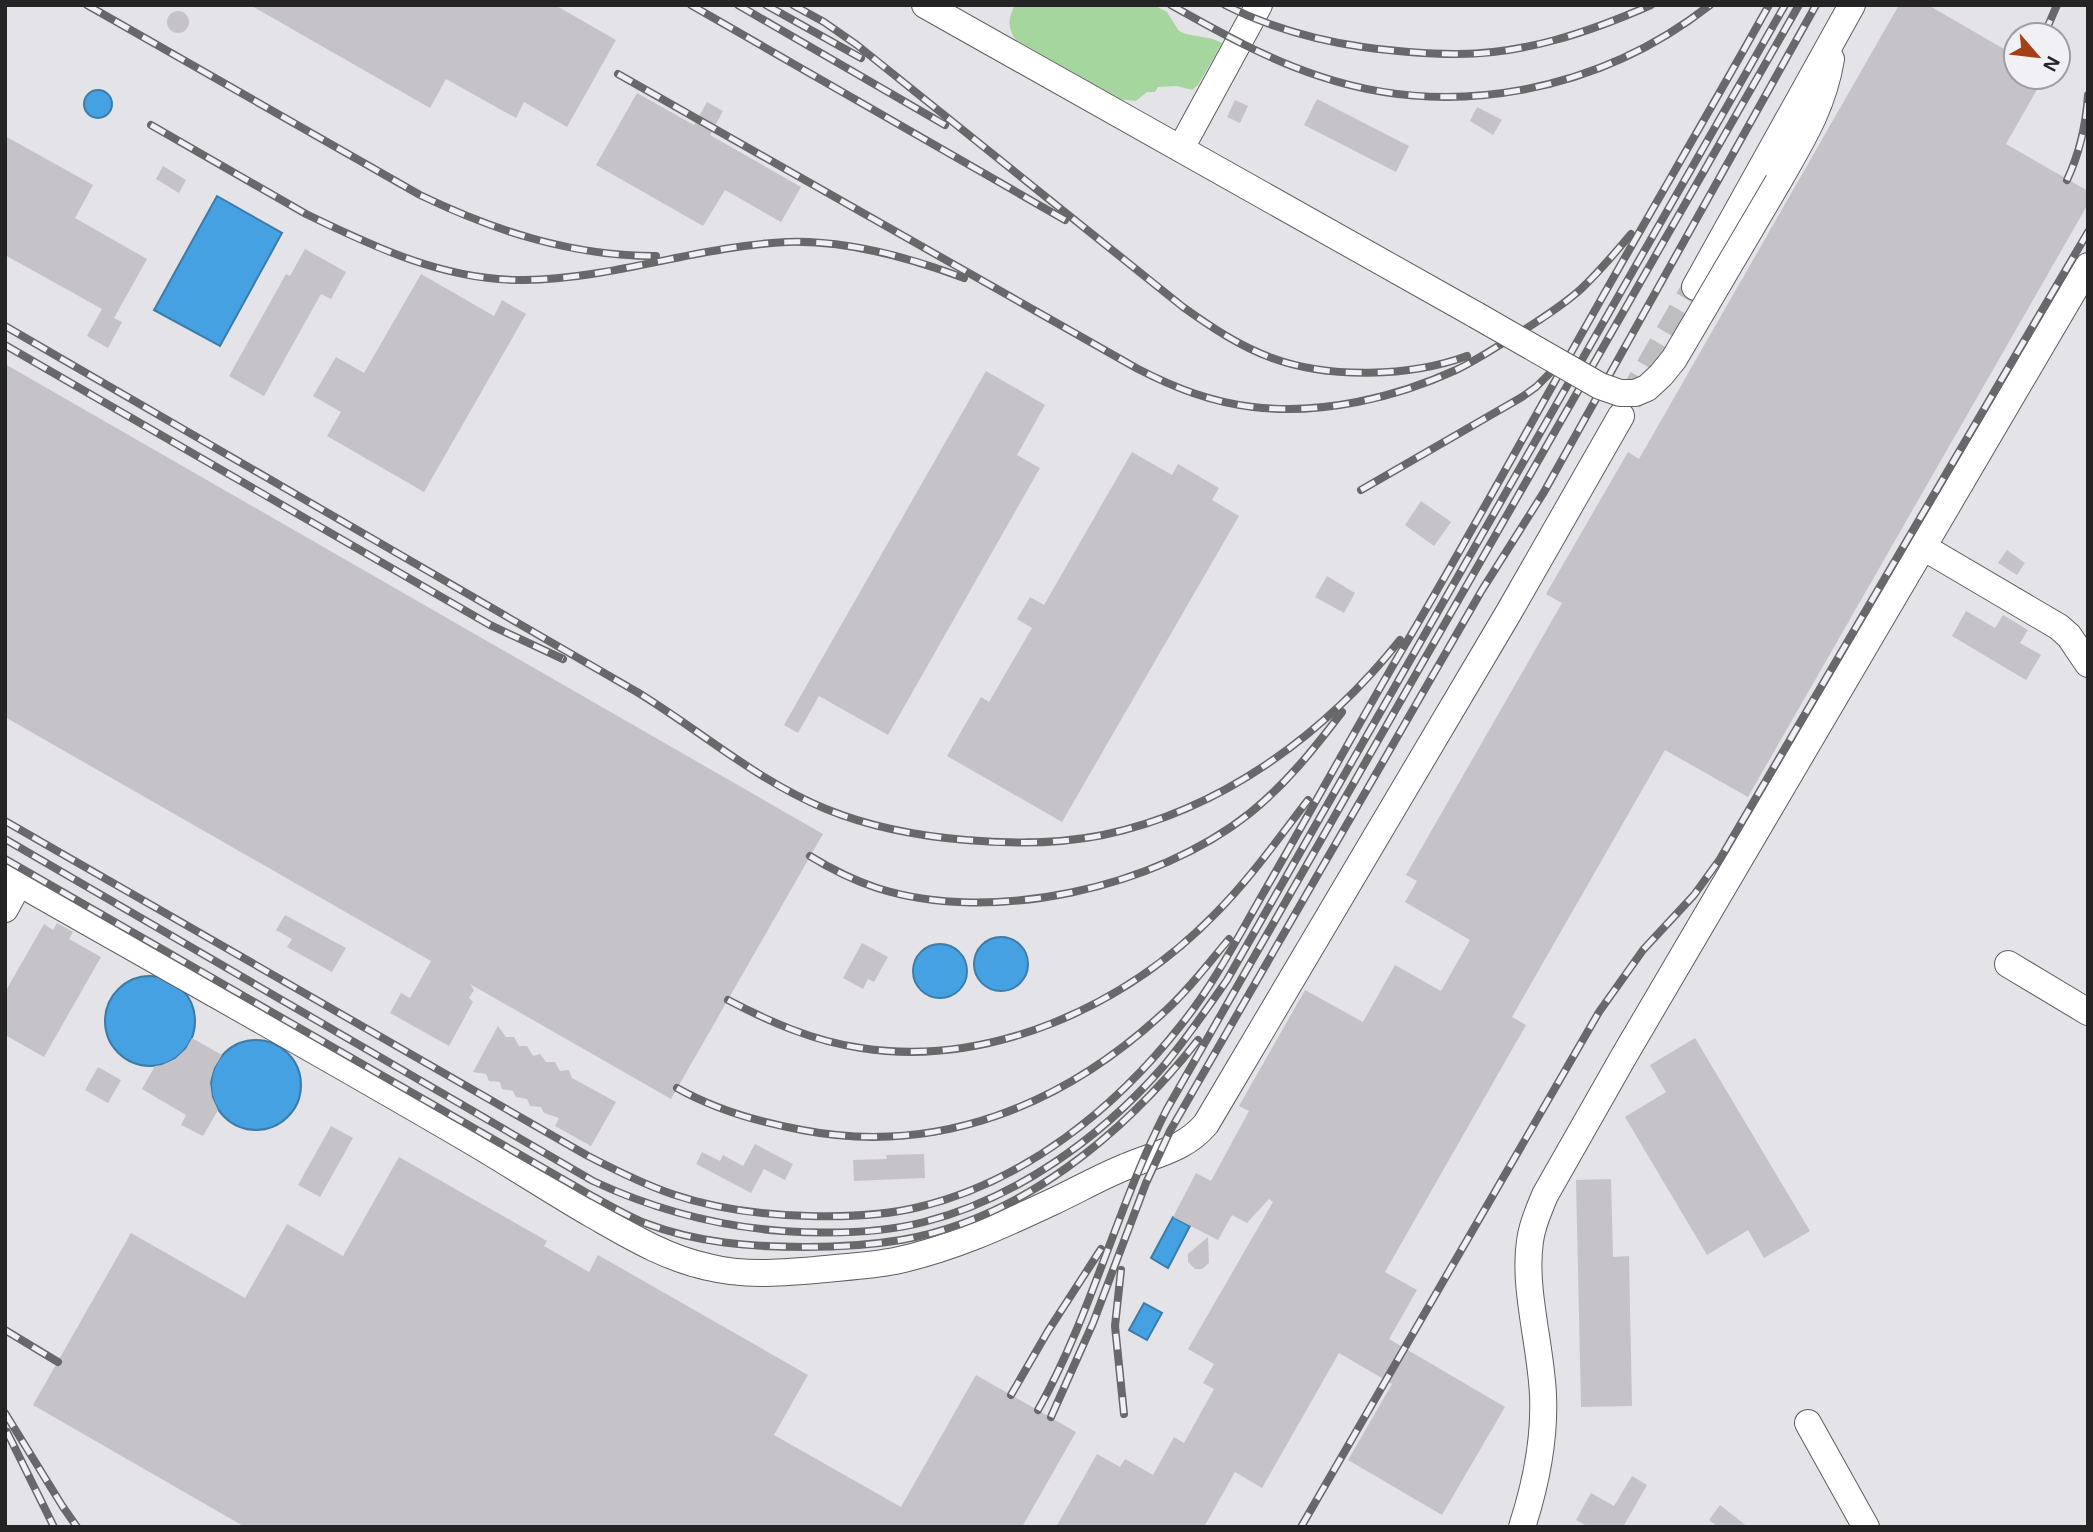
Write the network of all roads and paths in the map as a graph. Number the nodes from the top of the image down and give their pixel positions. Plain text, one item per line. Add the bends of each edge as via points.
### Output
1 (925, 5) edge
2 (1259, 5) edge
3 (1852, 5) edge
4 (1834, 37) junction
5 (1181, 148) junction
6 (2088, 266) edge
7 (1695, 287) tunnel mouth
8 (1621, 416) tunnel mouth
9 (1923, 547) junction
10 (2088, 664) edge
11 (12, 879) edge
12 (5, 909) edge
13 (2008, 964) dead end
14 (2088, 1012) edge
15 (1808, 1423) dead end
16 (1522, 1527) edge
17 (1866, 1527) edge

1 - 5 street
2 - 5 street
3 - 4 street
4 - 5 street, bridge via 1819,108 1778,182 1674,359 1647,388 1635,393 1600,386
4 - 7 street
6 - 9 street
8 - 11 street via 1206,1124 1185,1144 948,1247 896,1261 760,1273 709,1268 665,1253
9 - 10 street via 2059,627
9 - 16 street via 1624,1056 1535,1218 1529,1280 1538,1339 1542,1426 1534,1485
11 - 12 street
13 - 14 street
15 - 17 street

